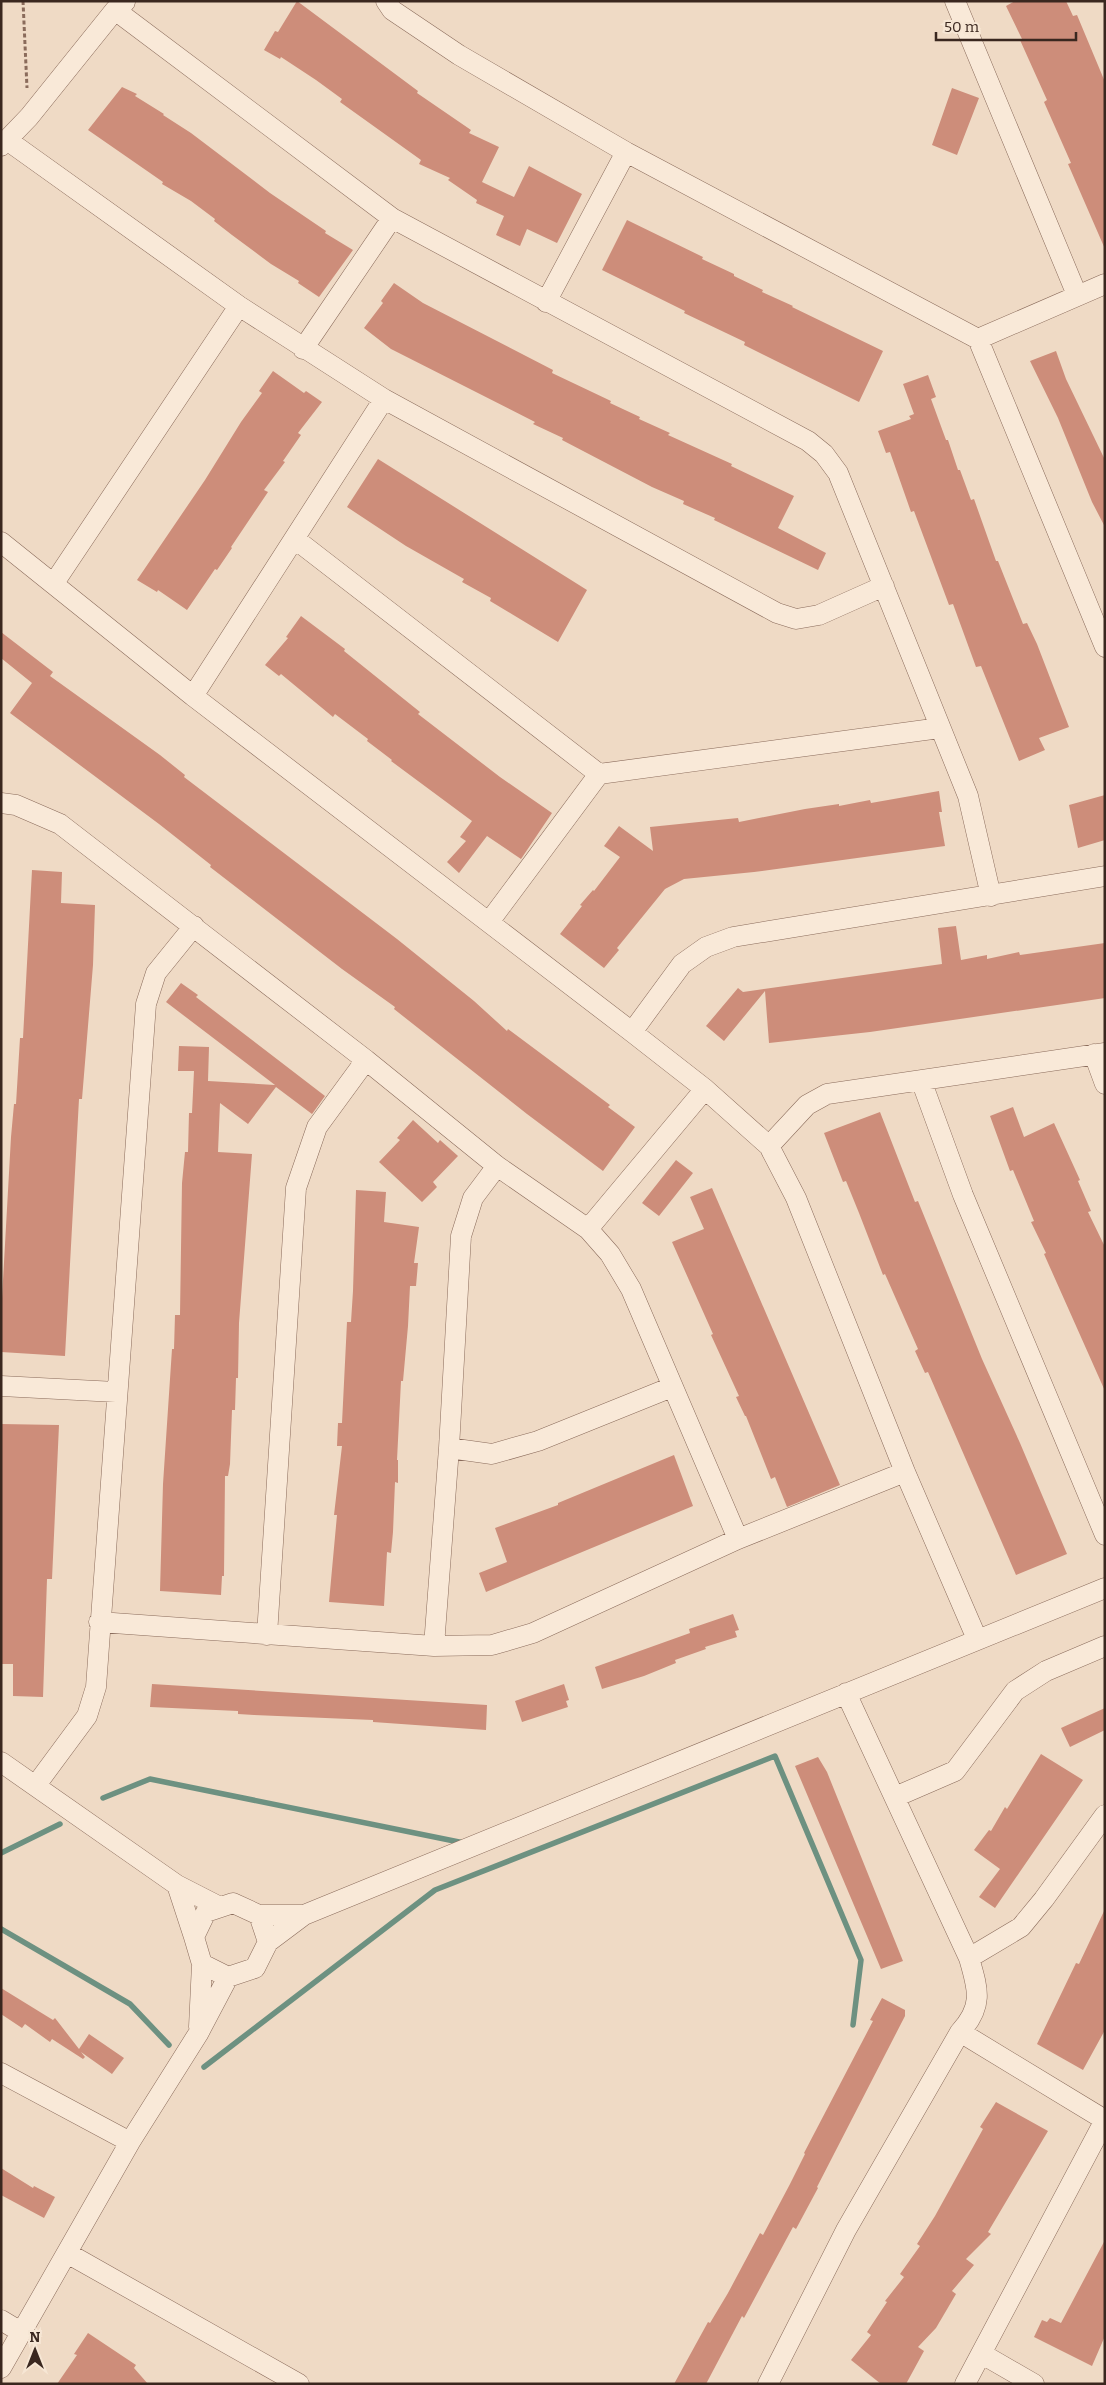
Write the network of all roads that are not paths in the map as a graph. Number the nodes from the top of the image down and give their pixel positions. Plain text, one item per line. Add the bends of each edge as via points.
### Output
1 (386, 1) edge
2 (956, 1) edge
3 (120, 4) edge
4 (4, 143) edge
5 (626, 152) junction
6 (392, 218) junction
7 (1105, 284) edge
8 (1077, 295) junction
9 (546, 302) junction
10 (239, 306) junction
11 (978, 339) junction
12 (303, 349) junction
13 (384, 399) junction
14 (295, 539) junction
15 (1, 542) edge
16 (54, 583) junction
17 (884, 586) junction
18 (1105, 647) edge
19 (193, 696) junction
20 (940, 728) junction
21 (599, 774) junction
22 (1, 803) edge
23 (1105, 876) edge
24 (991, 896) junction
25 (489, 922) junction
26 (194, 926) junction
27 (632, 1032) junction
28 (1099, 1054) edge
29 (366, 1060) junction
30 (921, 1080) junction
31 (1105, 1084) edge
32 (705, 1089) junction
33 (768, 1146) junction
34 (497, 1166) junction
35 (588, 1229) junction
36 (1, 1386) edge
37 (672, 1387) junction
38 (116, 1392) junction
39 (449, 1448) junction
40 (905, 1472) junction
41 (1105, 1534) edge
42 (738, 1539) junction
43 (1105, 1588) edge
44 (99, 1622) junction
45 (267, 1635) junction
46 (977, 1639) junction
47 (434, 1646) junction
48 (1105, 1646) edge
49 (846, 1693) junction
50 (1, 1762) edge
51 (36, 1785) junction
52 (895, 1797) junction
53 (1105, 1815) edge
54 (177, 1885) junction
55 (220, 1907) junction
56 (304, 1915) junction
57 (259, 1916) junction
58 (194, 1937) junction
59 (268, 1942) junction
60 (969, 1958) junction
61 (202, 1964) junction
62 (228, 1977) junction
63 (960, 2032) junction
64 (198, 2034) junction
65 (1, 2073) edge
66 (1105, 2120) edge
67 (130, 2142) junction
68 (67, 2253) junction
69 (1, 2320) edge
70 (21, 2332) junction
71 (982, 2354) junction
72 (1, 2368) edge
73 (299, 2384) edge
74 (768, 2384) edge
75 (965, 2384) edge
76 (1034, 2384) edge

1 - 5 street via 392,10 459,55
2 - 8 street
3 - 4 street via 29,117
3 - 6 street
4 - 10 street
5 - 9 street
5 - 11 street
6 - 9 street
6 - 12 street
7 - 8 street
8 - 11 street
9 - 17 street via 808,442 824,454 838,473
10 - 12 street
10 - 16 street
11 - 18 street
12 - 13 street
13 - 14 street
13 - 17 street via 777,613 796,619 819,615
14 - 19 street
14 - 21 street
15 - 16 street
16 - 19 street
17 - 20 street
19 - 25 street
20 - 21 street
20 - 24 street via 968,796
21 - 25 street
22 - 26 street via 16,805 60,824
23 - 24 street
24 - 27 street via 734,937 706,947 682,964
25 - 27 street
26 - 29 street
26 - 38 street via 156,973 146,1004
27 - 32 street
28 - 30 street
28 - 31 street
29 - 34 street
29 - 45 street via 317,1127 296,1188
30 - 33 street via 827,1094 807,1105
30 - 41 street via 963,1195
32 - 33 street
32 - 35 street
33 - 40 street via 796,1198
34 - 35 street
34 - 39 street via 473,1198 461,1236
35 - 37 street via 610,1254 631,1289
36 - 38 street
37 - 39 street via 538,1441 492,1454
37 - 42 street
38 - 44 street
39 - 47 street
40 - 42 street
40 - 46 street
42 - 47 street via 533,1633 492,1645
43 - 46 street
44 - 45 street
44 - 51 street via 96,1687 88,1716
45 - 47 street
46 - 49 street
48 - 52 street via 1046,1671 1014,1691 954,1771
49 - 52 street
49 - 56 street
50 - 51 street
51 - 54 street
52 - 60 street
53 - 60 street via 1021,1927
54 - 55 street
54 - 58 street
55 - 57 street via 233,1903
55 - 58 street via 206,1912
56 - 57 street
56 - 59 street
57 - 59 street
58 - 61 street
59 - 62 street via 255,1968
60 - 63 street via 979,1992 970,2021
61 - 62 street
61 - 64 street
62 - 64 street
63 - 66 street
63 - 74 street via 846,2230
64 - 67 street
65 - 67 street
66 - 71 street
67 - 68 street
68 - 70 street
68 - 73 street
69 - 70 street
70 - 72 street
71 - 75 street
71 - 76 street

